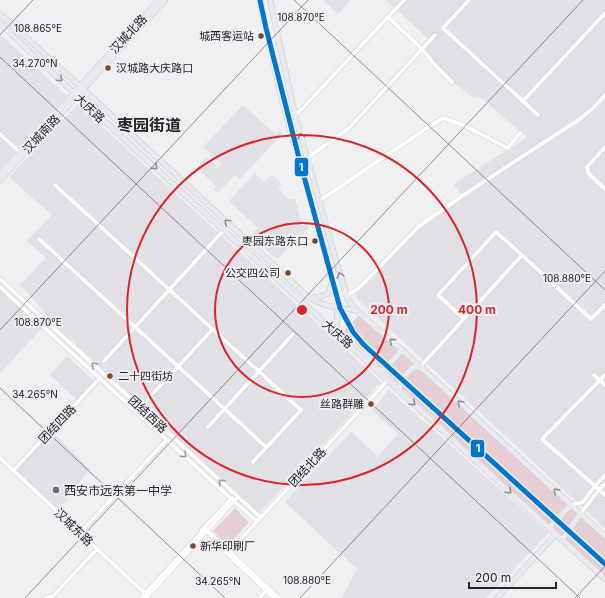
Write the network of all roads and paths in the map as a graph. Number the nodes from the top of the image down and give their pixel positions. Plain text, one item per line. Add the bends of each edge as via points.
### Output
1 (159, 0) edge
2 (165, 0) edge
3 (259, 0) edge
4 (270, 0) edge
5 (404, 0) edge
6 (469, 0) edge
7 (605, 13) edge
8 (0, 14) edge
9 (388, 17) junction
10 (0, 24) edge
11 (435, 35) dead end
12 (422, 49) junction
13 (452, 82) dead end
14 (81, 87) junction
15 (75, 94) junction
16 (605, 96) edge
17 (523, 101) junction
18 (295, 115) junction
19 (538, 115) dead end
20 (520, 133) dead end
21 (0, 134) edge
22 (605, 147) edge
23 (21, 153) junction
24 (307, 158) junction
25 (0, 174) edge
26 (0, 180) edge
27 (55, 185) dead end
28 (605, 189) edge
29 (319, 201) junction
30 (224, 230) junction
31 (39, 239) dead end
32 (522, 255) junction
33 (0, 279) edge
34 (333, 280) junction
35 (0, 286) edge
36 (297, 287) junction
37 (170, 289) junction
38 (292, 293) junction
39 (346, 296) junction
40 (310, 298) junction
41 (605, 305) edge
42 (337, 308) junction
43 (356, 310) junction
44 (464, 319) junction
45 (135, 327) junction
46 (213, 329) junction
47 (293, 334) dead end
48 (343, 339) junction
49 (401, 349) junction
50 (104, 361) dead end
51 (178, 366) junction
52 (420, 367) junction
53 (375, 369) junction
54 (259, 371) junction
55 (594, 375) dead end
56 (605, 375) edge
57 (100, 378) junction
58 (388, 380) junction
59 (600, 380) junction
60 (605, 385) edge
61 (399, 390) junction
62 (147, 400) dead end
63 (224, 409) junction
64 (208, 427) dead end
65 (167, 440) junction
66 (266, 448) junction
67 (0, 458) edge
68 (253, 462) dead end
69 (14, 470) junction
70 (605, 475) edge
71 (605, 484) edge
72 (595, 486) junction
73 (599, 490) junction
74 (605, 495) edge
75 (235, 498) junction
76 (570, 505) junction
77 (580, 514) junction
78 (258, 519) junction
79 (549, 528) junction
80 (204, 530) junction
81 (80, 533) junction
82 (556, 534) junction
83 (605, 536) edge
84 (562, 540) junction
85 (97, 550) junction
86 (228, 552) junction
87 (605, 580) edge
88 (267, 590) junction
89 (147, 596) edge
90 (46, 598) edge
91 (141, 598) edge
92 (259, 598) edge
93 (274, 598) edge
94 (279, 598) edge
95 (497, 598) edge

1 - 14 main road, 汉城北路
2 - 14 main road, 汉城北路
3 - 34 main road via 283,104
4 - 18 main road
5 - 9 street
6 - 17 street via 443,28
7 - 17 street
8 - 14 main road, 大庆路
9 - 12 street
9 - 18 street
10 -> 15 main road, 大庆路
11 - 12 street
12 - 13 street
12 - 24 street via 349,128
14 - 15 main road, 汉城南路
36 -> 14 main road, 大庆路
15 - 23 main road, 汉城南路
15 -> 30 main road, 大庆路
16 - 39 street via 580,118 418,227 360,287
17 - 19 street
24 -> 18 main road
20 - 29 street via 508,148 463,125 443,118
21 - 23 street
22 - 28 street via 587,167 588,173
23 - 25 main road, 汉城南路
23 - 26 main road, 汉城南路
24 - 29 main road
27 - 37 street
39 -> 29 main road
30 - 37 street
30 - 38 main road, 大庆路
31 - 45 street
32 - 41 street via 592,319
32 - 44 street
32 - 44 street via 496,232 438,295
75 -> 33 street, 团结西路
34 - 40 main road via 329,293
34 - 42 main road
35 - 57 street, 团结西路
36 - 38 main road
36 - 40 main road, 大庆路
37 - 45 street
37 - 46 street
38 - 48 main road, 大庆路
39 - 43 main road
40 - 42 main road, 大庆路 via 325,306
42 - 43 main road, 大庆路
42 - 48 main road via 337,327
49 -> 43 main road
44 - 52 street
45 - 50 street
45 - 51 street
46 - 51 street
46 - 54 street
47 - 54 street
48 - 53 main road, 大庆路
49 - 52 main road
49 - 53 main road via 383,370
51 - 62 street
51 - 63 street
52 - 61 main road via 413,367 402,379
76 -> 52 main road
53 - 58 main road, 大庆路
54 - 63 street
54 - 66 street via 301,410
55 - 59 street
56 - 59 street
57 - 65 street, 团结西路
57 - 69 street, 团结四路
58 - 61 main road, 大庆路
58 - 78 street, 团结北路
59 - 60 street
59 - 72 street via 542,439
61 -> 79 main road, 大庆路
63 - 64 street
63 - 66 street
65 -> 75 street, 团结西路
65 - 81 street
66 - 68 street
67 - 69 street, 汉城东路
69 - 81 street, 汉城东路
70 - 72 street
71 - 73 street
72 - 73 street
72 - 76 street via 583,502
73 - 74 street
73 - 77 street
75 - 78 street, 团结西路
75 - 80 street
76 - 77 main road
76 - 79 main road
77 - 83 main road
77 - 84 main road
78 - 86 street, 团结北路
79 - 82 main road, 大庆路
80 - 86 street
80 - 89 street via 204,535
81 - 85 street, 汉城东路
82 - 84 main road, 大庆路
82 - 95 main road
84 - 87 main road, 大庆路
85 - 89 street, 汉城东路
85 - 90 street via 52,597
86 - 88 street
88 - 92 street
88 - 93 street
88 - 94 street
89 - 91 street

